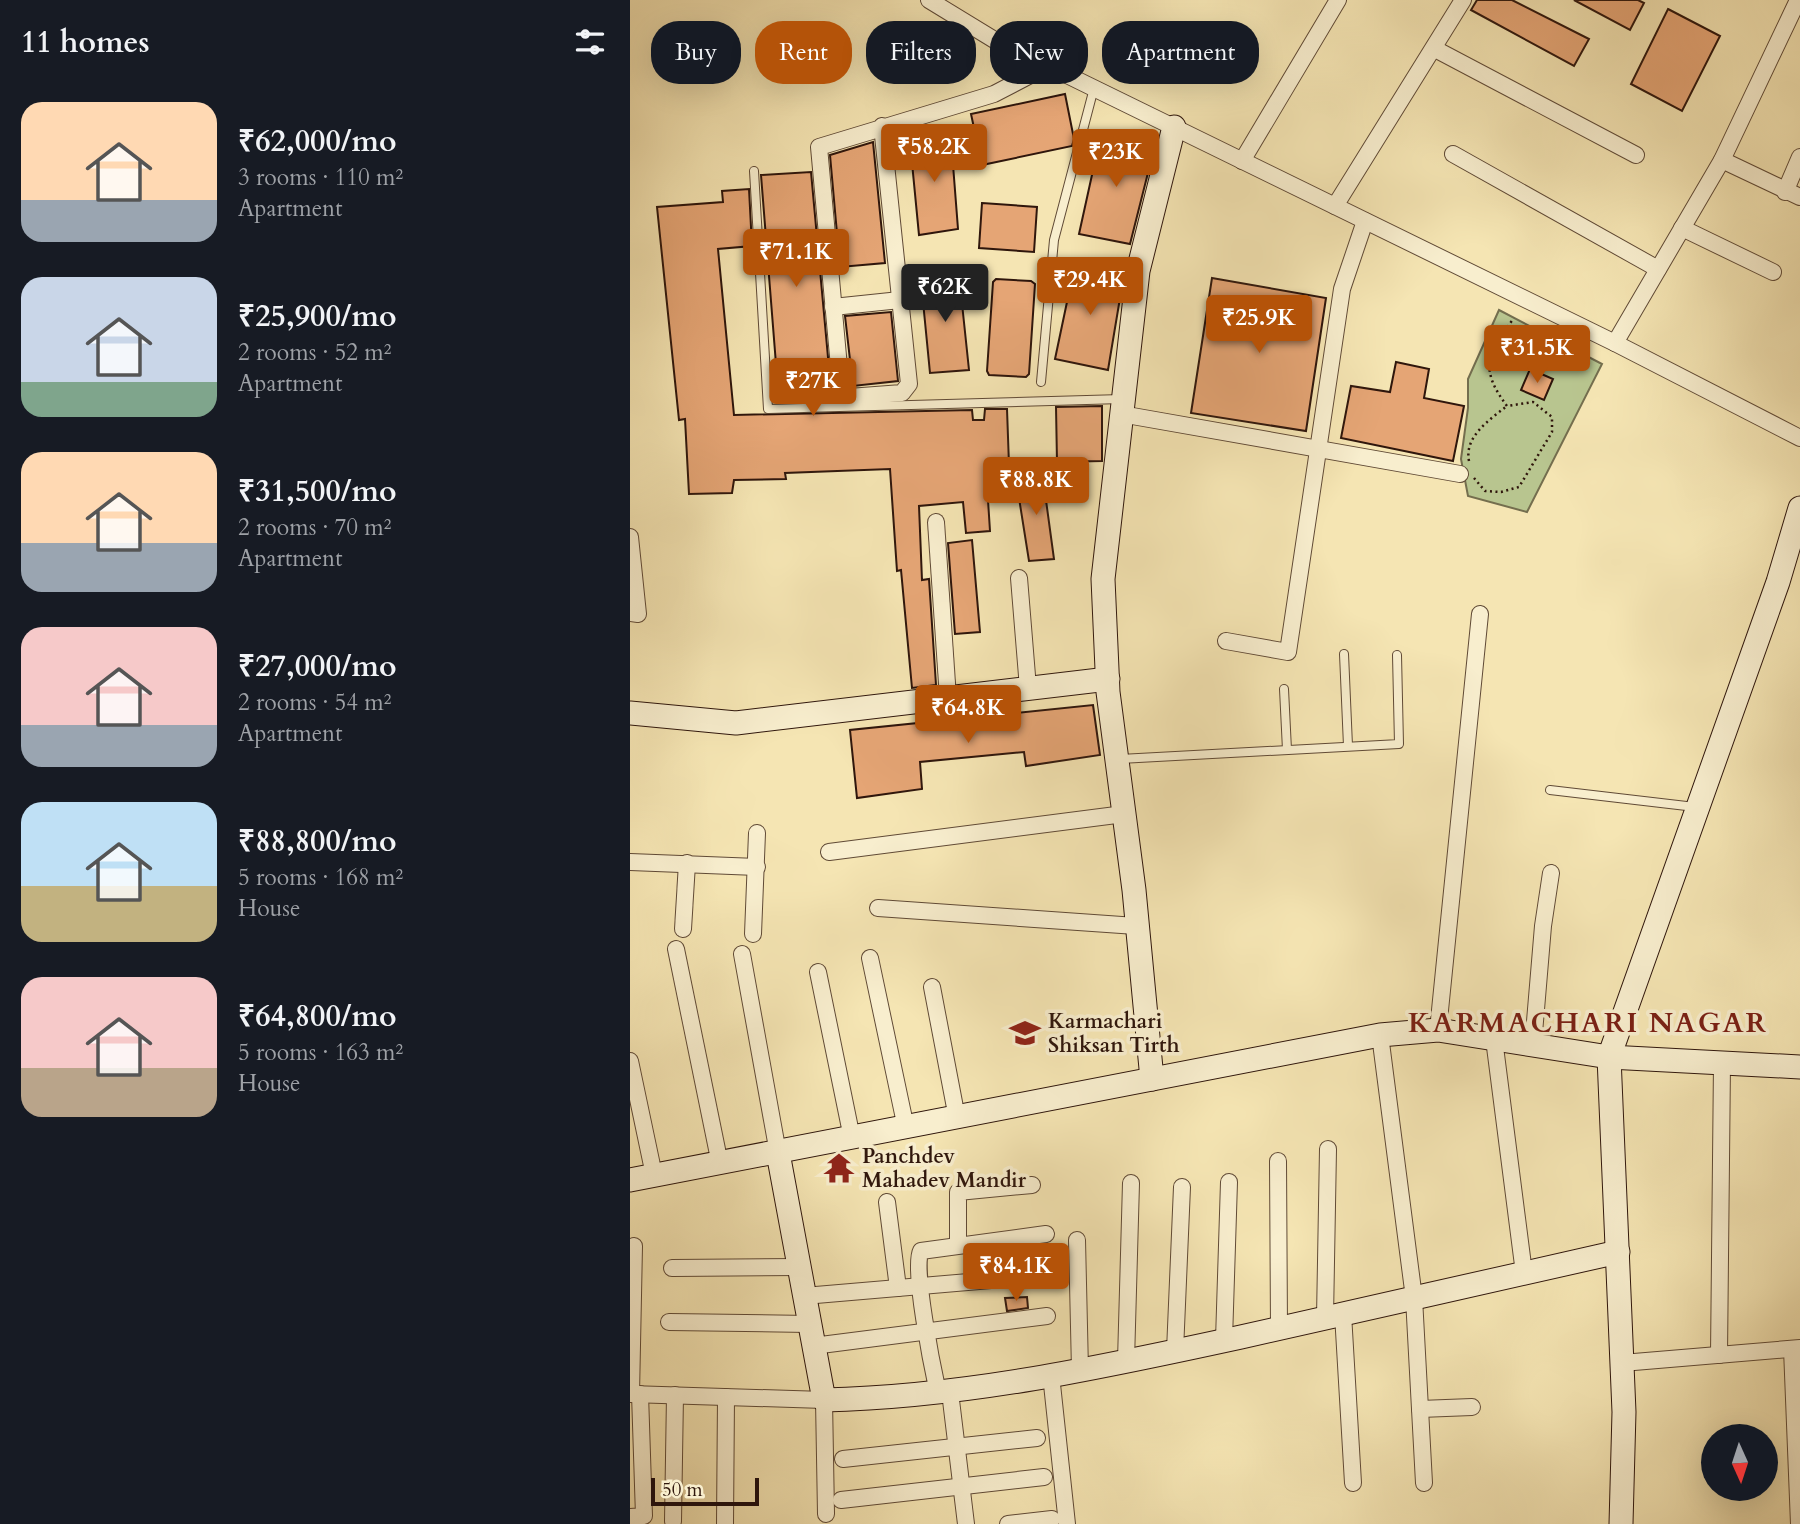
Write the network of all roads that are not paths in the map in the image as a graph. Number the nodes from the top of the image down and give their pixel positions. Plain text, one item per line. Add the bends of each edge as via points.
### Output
1 (929, 0) edge
2 (1338, 0) edge
3 (1463, 0) edge
4 (1798, 0) edge
5 (990, 37) edge
6 (1435, 49) junction
7 (1013, 84) edge
8 (1086, 84) edge
9 (1094, 88) junction
10 (882, 126) junction
11 (1174, 127) junction
12 (1453, 154) dead end
13 (1636, 155) dead end
14 (1800, 157) edge
15 (1722, 160) junction
16 (1242, 161) junction
17 (754, 171) dead end
18 (1792, 195) edge
19 (1335, 206) junction
20 (1365, 221) junction
21 (1682, 228) junction
22 (1658, 270) junction
23 (1773, 272) dead end
24 (900, 300) junction
25 (833, 307) junction
26 (1615, 343) junction
27 (1041, 382) dead end
28 (1121, 407) junction
29 (1800, 438) edge
30 (1317, 448) junction
31 (1467, 471) road end
32 (1800, 508) edge
33 (936, 522) dead end
34 (630, 537) edge
35 (1019, 578) dead end
36 (630, 613) edge
37 (1479, 614) dead end
38 (1226, 641) dead end
39 (1344, 654) dead end
40 (1397, 655) dead end
41 (1108, 679) junction
42 (1028, 688) junction
43 (1284, 690) dead end
44 (948, 698) junction
45 (630, 713) edge
46 (1348, 746) junction
47 (1287, 750) junction
48 (1117, 759) junction
49 (1550, 790) dead end
50 (1698, 807) junction
51 (1124, 814) junction
52 (757, 833) dead end
53 (829, 852) dead end
54 (630, 862) edge
55 (687, 863) junction
56 (757, 867) junction
57 (1551, 873) dead end
58 (878, 908) dead end
59 (1136, 926) junction
60 (683, 929) dead end
61 (753, 934) dead end
62 (676, 949) dead end
63 (743, 954) dead end
64 (870, 958) dead end
65 (818, 972) dead end
66 (932, 987) dead end
67 (1438, 1030) junction
68 (1380, 1035) junction
69 (1494, 1039) junction
70 (1533, 1045) junction
71 (1609, 1057) junction
72 (630, 1061) edge
73 (1722, 1063) junction
74 (1800, 1067) edge
75 (1152, 1079) junction
76 (957, 1118) junction
77 (906, 1128) junction
78 (852, 1139) junction
79 (1328, 1149) dead end
80 (778, 1153) junction
81 (1278, 1161) dead end
82 (720, 1164) junction
83 (654, 1175) junction
84 (630, 1180) edge
85 (1229, 1182) dead end
86 (1131, 1183) dead end
87 (1032, 1185) dead end
88 (1181, 1187) dead end
89 (887, 1202) dead end
90 (1046, 1234) dead end
91 (1077, 1240) dead end
92 (958, 1244) junction
93 (634, 1246) dead end
94 (1618, 1252) junction
95 (799, 1267) junction
96 (672, 1268) dead end
97 (1524, 1273) junction
98 (1039, 1276) dead end
99 (920, 1286) junction
100 (898, 1288) junction
101 (804, 1296) junction
102 (1414, 1298) junction
103 (1334, 1316) junction
104 (1047, 1317) dead end
105 (669, 1322) dead end
106 (1279, 1328) junction
107 (927, 1331) junction
108 (811, 1335) junction
109 (1224, 1340) junction
110 (1796, 1349) edge
111 (1175, 1351) junction
112 (1719, 1355) junction
113 (1126, 1361) junction
114 (1622, 1363) junction
115 (1080, 1370) junction
116 (1051, 1375) junction
117 (944, 1392) junction
118 (634, 1394) edge
119 (675, 1395) junction
120 (726, 1397) junction
121 (824, 1400) junction
122 (1797, 1406) edge
123 (1472, 1407) dead end
124 (1420, 1409) junction
125 (1037, 1438) dead end
126 (957, 1447) junction
127 (843, 1459) dead end
128 (1044, 1477) dead end
129 (1353, 1483) dead end
130 (1424, 1483) dead end
131 (962, 1484) junction
132 (841, 1500) dead end
133 (826, 1514) dead end
134 (630, 1517) edge
135 (673, 1521) dead end
136 (1059, 1522) edge
137 (725, 1524) edge
138 (966, 1524) edge
139 (1008, 1524) edge
140 (1621, 1524) edge
141 (1799, 1524) edge

1 - 5 street
2 - 16 street
3 - 6 street
4 - 15 street
6 - 13 street
6 - 19 street
7 - 10 street via 994,94
8 - 9 street
9 - 11 street
9 - 27 lane via 1054,240
10 - 24 street
10 - 25 street via 819,147
11 - 16 street
11 - 28 street via 1138,271
12 - 22 street
14 - 18 street
15 - 18 street
15 - 21 street
16 - 19 street
17 - 28 lane via 768,409
19 - 20 street
20 - 26 street
20 - 30 street via 1342,289
21 - 22 street
21 - 23 street
22 - 26 street
24 - 25 street
24 - 25 street via 909,384 902,393 849,397 844,393
26 - 29 street
28 - 30 street
28 - 41 street via 1102,579
30 - 31 street
30 - 38 street via 1288,652
32 - 50 street
33 - 44 street
34 - 36 street via 638,614
35 - 42 street
37 - 67 street
39 - 46 lane
40 - 46 lane via 1399,744
41 - 42 street
41 - 48 street
42 - 44 street
43 - 47 lane
44 - 45 street via 736,723
46 - 47 lane
47 - 48 lane
48 - 51 street
49 - 50 lane
50 - 71 street
51 - 53 street
51 - 59 street
52 - 56 street
54 - 55 street
55 - 56 street
55 - 60 street
56 - 61 street
57 - 70 street
58 - 59 street
59 - 75 street
62 - 82 street
63 - 80 street
64 - 77 street
65 - 78 street
66 - 76 street
67 - 68 street
67 - 69 street
68 - 75 street
68 - 102 street
69 - 70 street
69 - 97 street
70 - 71 street
71 - 73 street
71 - 94 street
72 - 83 street
73 - 74 street
73 - 112 street
75 - 76 street
76 - 77 street
77 - 78 street
78 - 80 street
79 - 103 street
80 - 82 street
80 - 95 street
81 - 106 street
82 - 83 street
83 - 84 street
85 - 109 street
86 - 113 street
87 - 92 street via 958,1192
88 - 111 street
89 - 100 street
90 - 92 street
91 - 115 street
92 - 99 street via 921,1251
93 - 118 street
94 - 97 street
94 - 114 street
95 - 96 street
95 - 101 street
97 - 102 street
98 - 99 street
99 - 100 street
99 - 107 street
100 - 101 street
101 - 108 street
102 - 103 street
102 - 124 street
103 - 106 street
103 - 129 street
104 - 107 street
105 - 108 street
106 - 109 street
107 - 108 street
107 - 117 street
108 - 121 street
109 - 111 street
110 - 112 street
110 - 122 street
111 - 113 street
112 - 114 street
113 - 115 street
114 - 140 street
115 - 116 street
116 - 117 street
116 - 136 street
117 - 121 street
117 - 126 street
118 - 119 street
118 - 134 street via 644,1516
119 - 120 street
119 - 135 street
120 - 121 street
120 - 137 street
121 - 133 street
122 - 141 street
123 - 124 street
124 - 130 street
125 - 126 street
126 - 127 street
126 - 131 street
128 - 131 street
131 - 132 street
131 - 138 street
136 - 139 street

